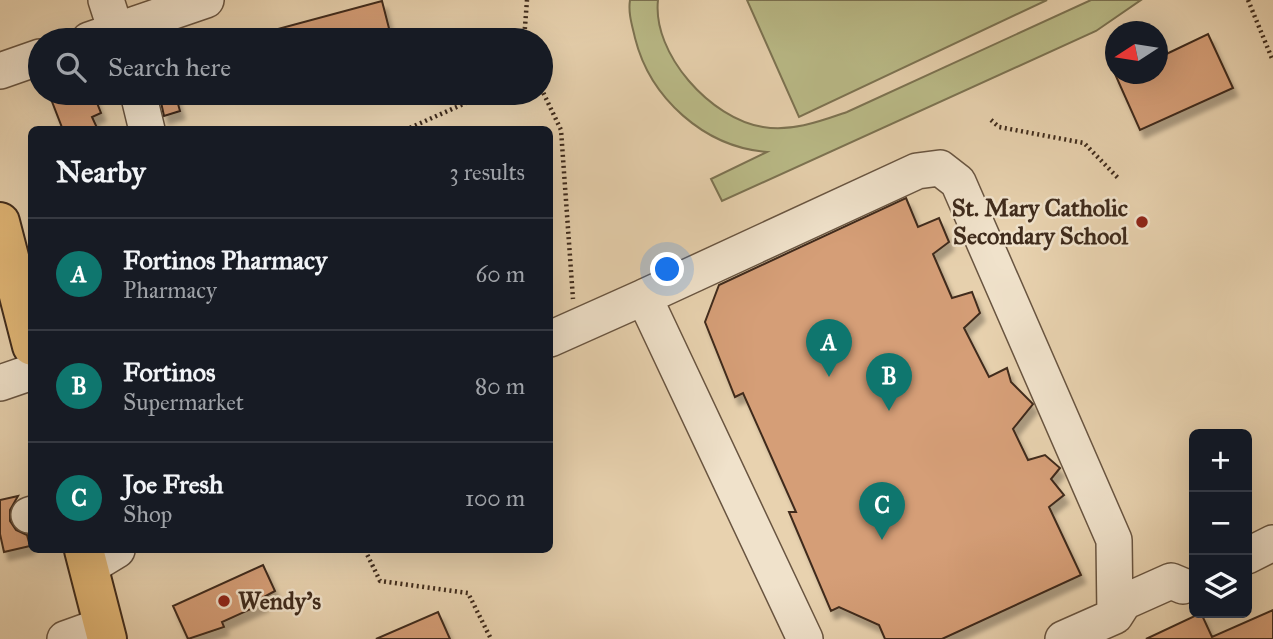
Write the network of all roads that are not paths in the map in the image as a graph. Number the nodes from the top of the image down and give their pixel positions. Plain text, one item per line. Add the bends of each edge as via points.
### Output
1 (206, 0) edge
2 (111, 28) edge
3 (28, 61) edge
4 (0, 71) edge
5 (141, 105) edge
6 (146, 126) edge
7 (0, 222) edge
8 (644, 296) junction
9 (28, 330) edge
10 (564, 333) edge
11 (28, 373) edge
12 (0, 383) edge
13 (1273, 543) edge
14 (97, 555) edge
15 (1249, 555) edge
16 (1189, 584) edge
17 (1115, 616) junction
18 (106, 632) edge
19 (65, 639) edge
20 (805, 639) edge
21 (1063, 639) edge

1 - 2 street
3 - 4 street
5 - 6 street
7 - 9 main road
8 - 10 street
8 - 17 street via 917,171 940,168 958,182 1114,540
8 - 20 street
11 - 12 street
13 - 15 street
14 - 18 main road
16 - 17 street via 1171,582 1124,602
17 - 21 street
18 - 19 street

